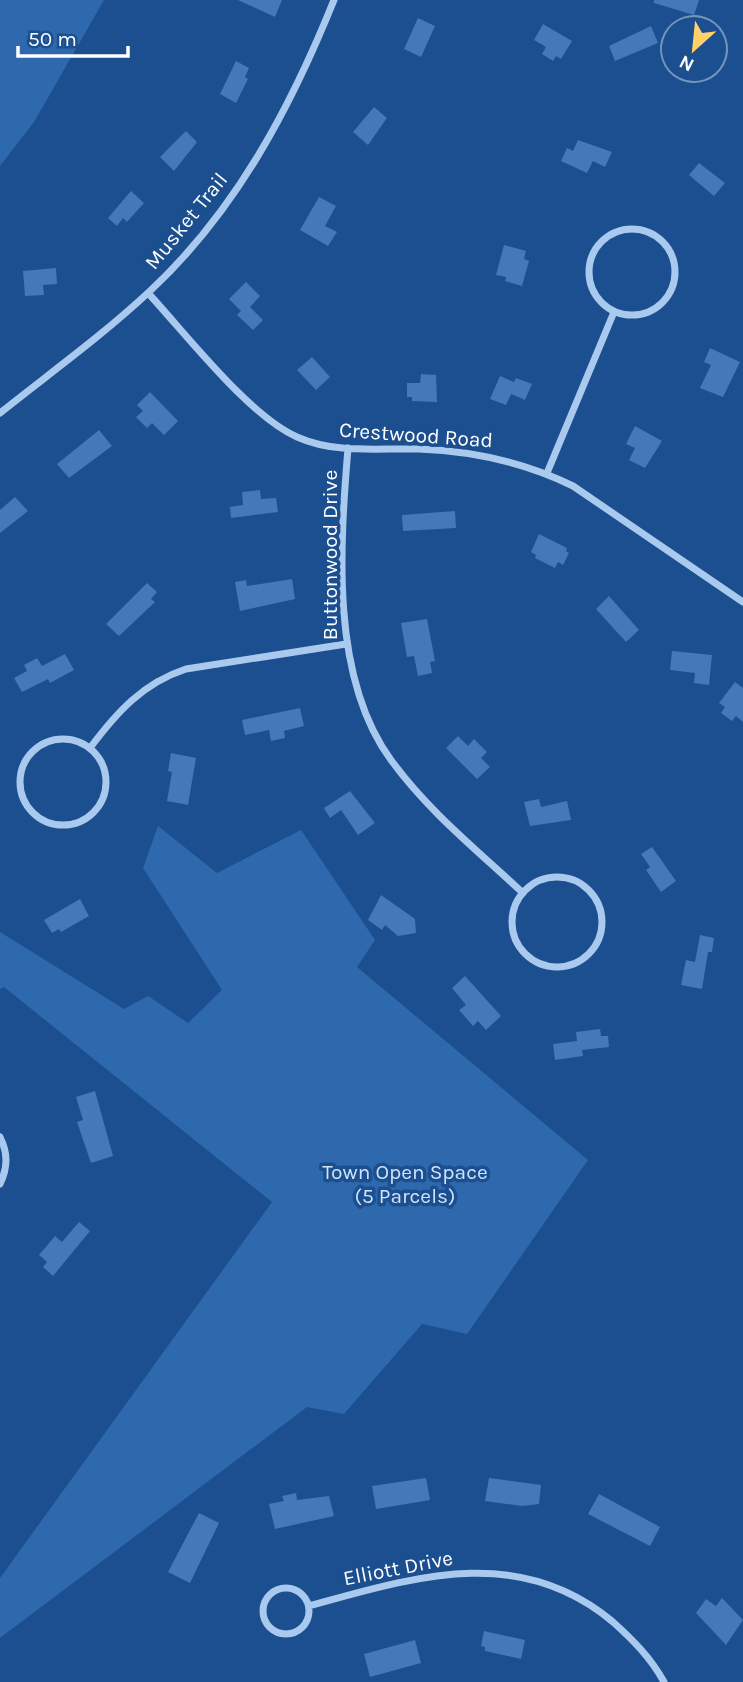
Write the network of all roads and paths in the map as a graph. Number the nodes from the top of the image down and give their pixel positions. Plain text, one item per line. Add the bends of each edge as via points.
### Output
1 (334, 0) edge
2 (148, 293) junction
3 (614, 312) junction
4 (0, 413) edge
5 (348, 448) junction
6 (547, 473) junction
7 (743, 603) edge
8 (346, 644) junction
9 (90, 748) junction
10 (523, 893) junction
11 (0, 1137) edge
12 (0, 1184) edge
13 (309, 1606) junction
14 (664, 1682) edge

1 - 2 street, Musket Trail via 308,65 269,139 219,213
2 - 4 street, Musket Trail
2 - 5 street, Crestwood Road via 256,410 320,445
3 - 3 street via 602,304 589,279 594,251 615,232 629,228 656,236 674,258 676,273 666,299 642,315
3 - 6 street
5 - 6 street, Crestwood Road via 474,454
5 - 8 street, Buttonwood Drive via 343,534
6 - 7 street, Crestwood Road via 573,486
8 - 9 street via 164,676 115,715
8 - 10 street, Buttonwood Drive via 364,707 389,757 420,797
9 - 9 street via 100,758 107,786 96,812 85,821 64,825 43,821 31,812 20,786 31,753 63,738
10 - 10 street via 515,906 514,937 534,961 564,967 591,952 601,931 600,908 592,894 565,878 535,883
11 - 12 street via 6,1153
13 - 13 street via 298,1590 283,1588 268,1595 264,1616 275,1632 293,1633 306,1623
13 - 14 street, Elliott Drive via 423,1577 510,1574 561,1589 600,1611 638,1645

